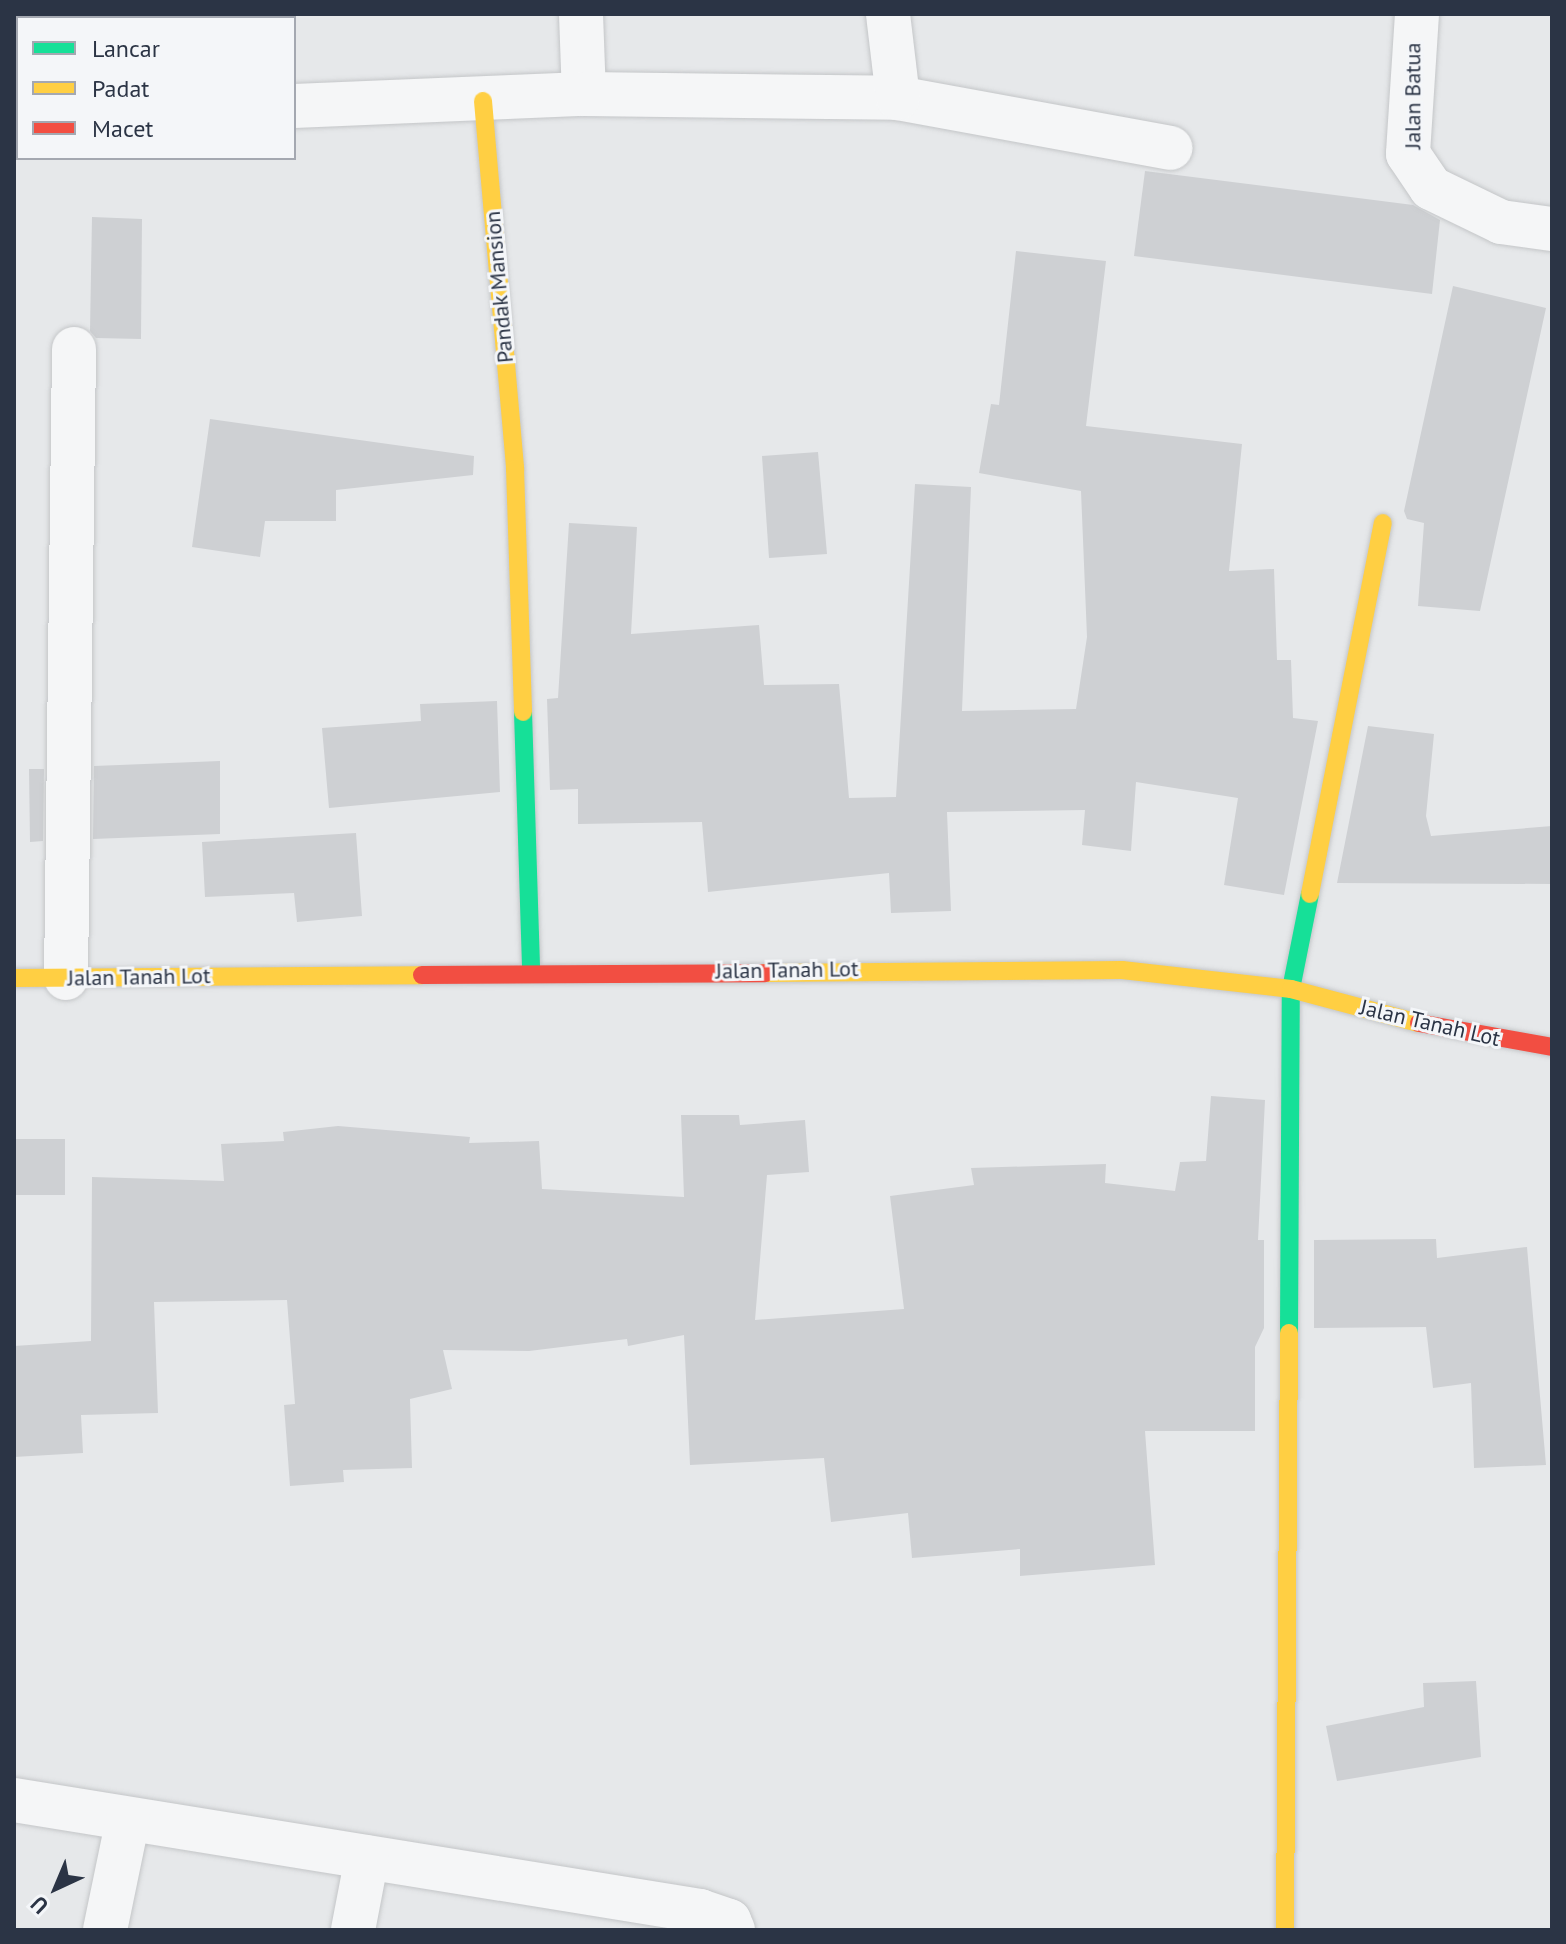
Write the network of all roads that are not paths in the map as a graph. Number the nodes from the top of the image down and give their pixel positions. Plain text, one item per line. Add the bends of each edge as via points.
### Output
1 (581, 14) edge
2 (888, 14) edge
3 (1417, 14) edge
4 (584, 94) junction
5 (898, 98) junction
6 (483, 101) junction
7 (296, 106) edge
8 (1170, 148) dead end
9 (1552, 229) edge
10 (74, 349) dead end
11 (1383, 523) dead end
12 (531, 972) junction
13 (14, 978) edge
14 (66, 978) junction
15 (1291, 989) junction
16 (1552, 1047) edge
17 (14, 1800) edge
18 (128, 1819) junction
19 (367, 1857) junction
20 (582, 1911) edge
21 (105, 1930) edge
22 (353, 1930) edge
23 (733, 1930) edge
24 (1285, 1930) edge

1 - 4 street
2 - 5 street
3 - 9 street, Jalan Batua via 1408,154 1431,188 1501,222
4 - 5 street
4 - 6 street
5 - 8 street
6 - 7 street
6 - 12 street, Pandak Mansion via 515,469
10 - 14 street
11 - 15 street
12 - 14 street, Jalan Tanah Lot
12 - 15 street, Jalan Tanah Lot via 1122,970
13 - 14 street, Jalan Tanah Lot
15 - 16 street, Jalan Tanah Lot via 1451,1032
15 - 24 street
17 - 18 street
18 - 19 street
18 - 21 street
19 - 20 street
19 - 22 street
20 - 23 street via 700,1911 729,1921

